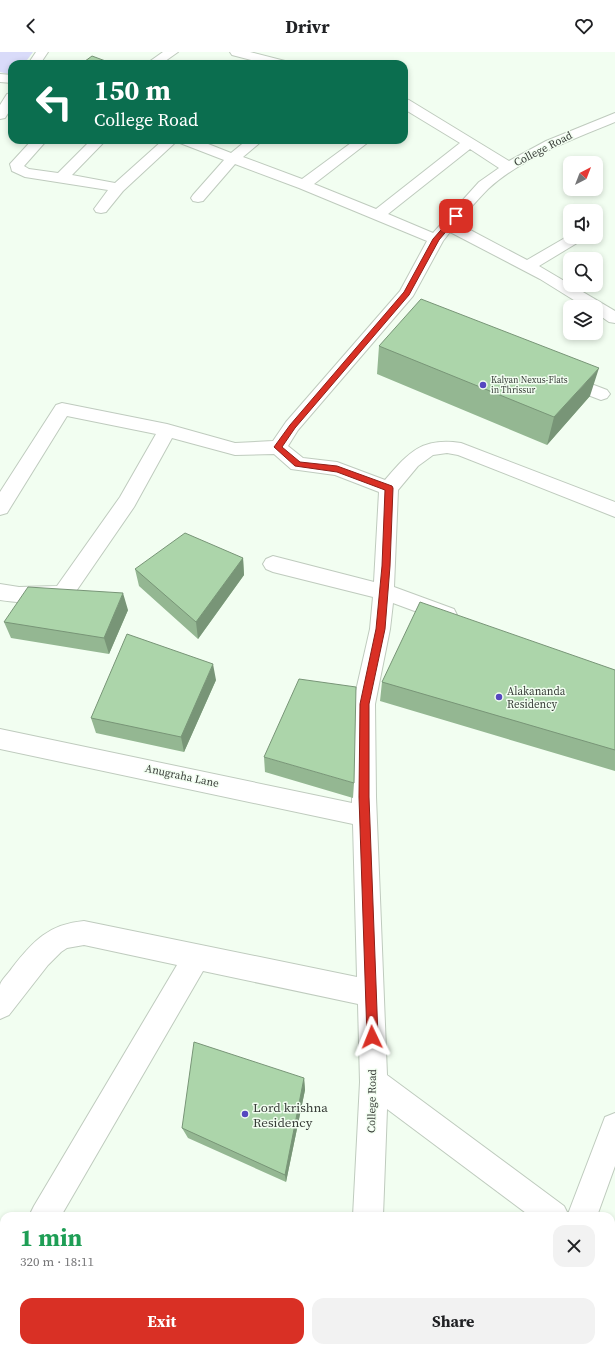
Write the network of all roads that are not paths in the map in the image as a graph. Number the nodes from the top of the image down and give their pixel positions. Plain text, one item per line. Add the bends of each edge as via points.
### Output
1 (172, 52) edge
2 (236, 52) edge
3 (159, 60) edge
4 (261, 60) edge
5 (8, 103) edge
6 (408, 108) edge
7 (0, 115) edge
8 (615, 117) edge
9 (469, 143) junction
10 (36, 144) edge
11 (96, 144) edge
12 (167, 144) edge
13 (195, 144) edge
14 (251, 144) edge
15 (359, 144) edge
16 (232, 158) junction
17 (508, 167) junction
18 (60, 179) junction
19 (304, 186) junction
20 (118, 188) junction
21 (198, 198) dead end
22 (101, 209) dead end
23 (378, 216) junction
24 (442, 232) junction
25 (565, 244) edge
26 (528, 266) junction
27 (615, 318) edge
28 (550, 374) edge
29 (601, 394) dead end
30 (167, 430) junction
31 (278, 447) junction
32 (389, 488) junction
33 (0, 508) edge
34 (615, 510) edge
35 (273, 564) dead end
36 (0, 592) edge
37 (384, 592) junction
38 (466, 621) edge
39 (0, 738) edge
40 (364, 816) junction
41 (197, 956) junction
42 (370, 993) junction
43 (0, 1006) edge
44 (374, 1082) junction
45 (615, 1127) edge
46 (46, 1212) edge
47 (368, 1212) edge
48 (549, 1212) edge
49 (583, 1212) edge

1 - 3 street
2 - 4 street
5 - 7 street
6 - 9 street
8 - 17 street, College Road via 551,144
9 - 17 street
9 - 23 street
10 - 18 street via 17,164 19,171
11 - 18 street
12 - 20 street
13 - 16 street
14 - 16 street
15 - 19 street
16 - 19 street
16 - 21 street
17 - 24 street, College Road via 471,198
18 - 20 street
19 - 23 street
20 - 22 street
23 - 24 street
24 - 26 street
24 - 31 street, College Road via 397,314 292,426
25 - 26 street
26 - 27 street
28 - 29 street
30 - 31 street via 235,449
30 - 33 street via 62,409
30 - 36 street via 127,502 63,594 19,595
31 - 32 street via 298,464 337,469
32 - 34 street via 420,453 446,445
32 - 37 street, College Road
35 - 37 street
37 - 38 street
37 - 40 street, College Road via 380,629 364,704
39 - 40 street, Anugraha Lane
40 - 42 street, College Road
41 - 42 street
41 - 43 street via 84,933 66,935 38,956
41 - 46 street
42 - 44 street, College Road
44 - 47 street, College Road
44 - 48 street
45 - 49 street

